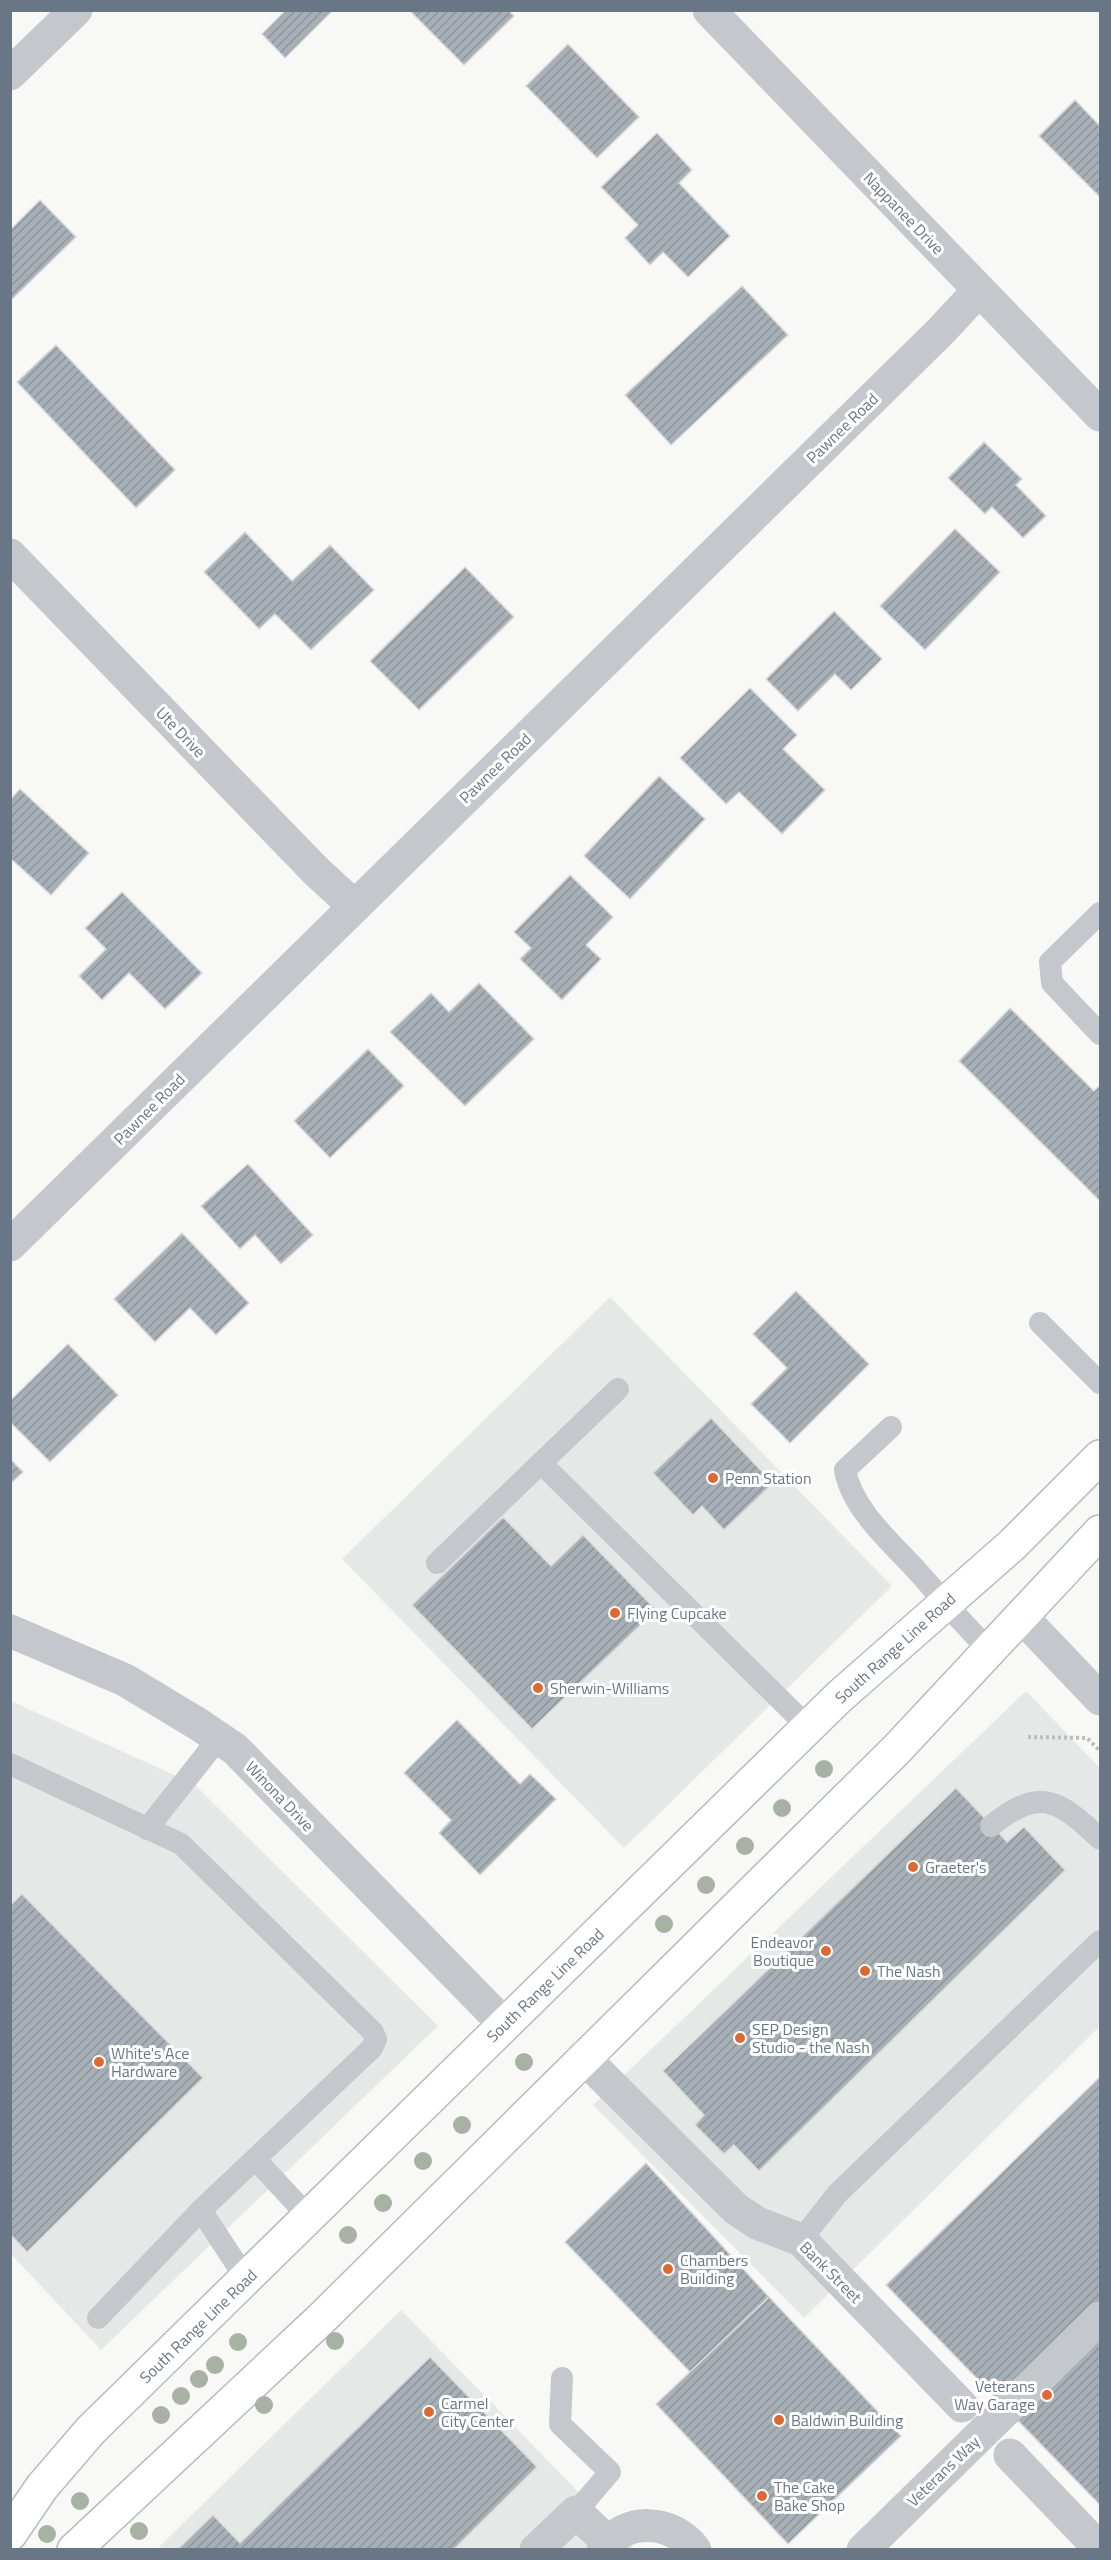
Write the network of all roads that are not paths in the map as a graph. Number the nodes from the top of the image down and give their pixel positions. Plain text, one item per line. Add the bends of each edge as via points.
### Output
1 (76, 10) edge
2 (709, 10) edge
3 (10, 74) edge
4 (979, 290) junction
5 (1101, 415) edge
6 (10, 555) edge
7 (354, 906) junction
8 (1101, 913) edge
9 (1101, 1034) edge
10 (10, 1245) edge
11 (1040, 1323) dead end
12 (1101, 1383) edge
13 (618, 1389) dead end
14 (891, 1427) dead end
15 (1101, 1457) edge
16 (541, 1463) junction
17 (1101, 1532) edge
18 (437, 1563) dead end
19 (944, 1604) junction
20 (1022, 1617) junction
21 (10, 1631) edge
22 (990, 1651) junction
23 (1101, 1699) edge
24 (809, 1728) junction
25 (219, 1738) junction
26 (10, 1764) edge
27 (991, 1826) dead end
28 (147, 1829) junction
29 (1101, 1839) edge
30 (1101, 1941) edge
31 (504, 2024) junction
32 (583, 2057) junction
33 (255, 2159) junction
34 (201, 2210) junction
35 (309, 2217) junction
36 (801, 2240) junction
37 (246, 2279) junction
38 (98, 2318) dead end
39 (1101, 2318) edge
40 (562, 2378) dead end
41 (962, 2406) dead end
42 (1010, 2455) dead end
43 (576, 2512) junction
44 (10, 2534) edge
45 (605, 2546) edge
46 (1101, 2549) edge
47 (74, 2550) edge
48 (536, 2550) edge
49 (695, 2550) edge
50 (863, 2550) edge

1 - 3 street
2 - 4 street, Nappanee Drive
4 - 5 street, Nappanee Drive
4 - 7 street, Pawnee Road
6 - 7 street, Ute Drive
7 - 10 street, Pawnee Road
8 - 9 lane via 1050,962 1052,983
11 - 12 lane
13 - 16 lane
14 - 19 lane via 845,1470 848,1486
15 - 19 main road, South Range Line Road via 1012,1545
16 - 18 lane
16 - 24 lane
17 - 20 main road
19 - 22 lane
19 - 24 main road, South Range Line Road
20 - 22 main road
20 - 23 street
21 - 25 street, Winona Drive via 125,1680
22 - 32 main road via 897,1749
24 - 31 main road, South Range Line Road
25 - 28 lane
25 - 31 street, Winona Drive via 235,1749
26 - 28 lane
27 - 29 lane via 1021,1804 1049,1800
28 - 33 lane via 181,1844 376,2039 372,2048
30 - 36 lane via 837,2194
31 - 35 main road, South Range Line Road
32 - 36 street, Bank Street via 736,2210 757,2223
32 - 47 main road via 321,2319
33 - 34 lane
33 - 35 lane
34 - 37 lane
34 - 38 lane
35 - 37 main road, South Range Line Road
36 - 41 street, Bank Street
37 - 44 main road, South Range Line Road via 91,2430 42,2487
39 - 50 street, Veterans Way
40 - 43 lane via 560,2424 610,2472
42 - 46 street
43 - 45 street
43 - 48 street
45 - 49 street via 626,2529 648,2524 670,2528

